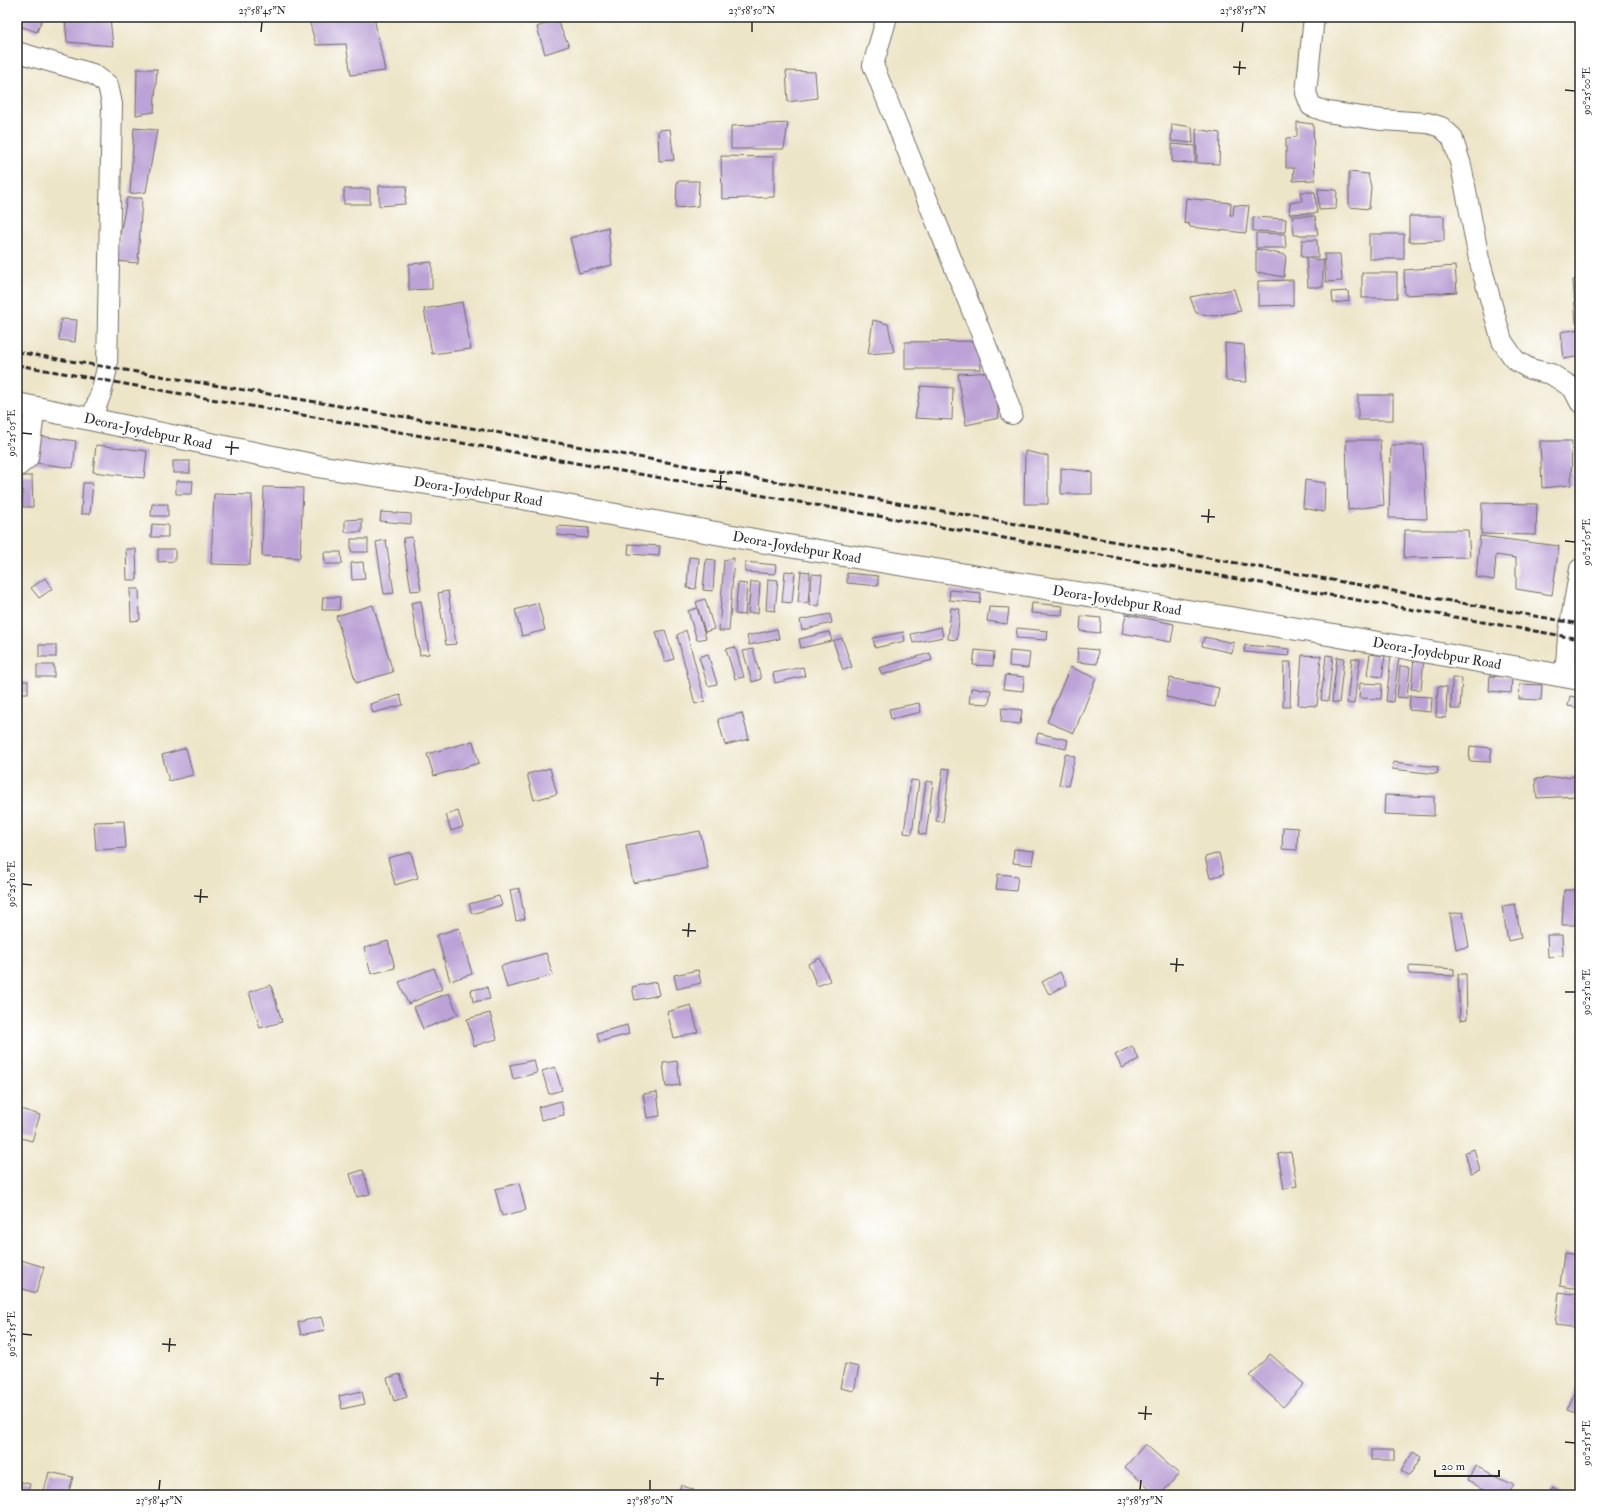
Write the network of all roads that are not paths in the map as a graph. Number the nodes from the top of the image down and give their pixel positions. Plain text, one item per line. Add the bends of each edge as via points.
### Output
1 (887, 17) edge
2 (1314, 17) edge
3 (17, 52) edge
4 (1580, 402) edge
5 (26, 406) edge
6 (1012, 414) dead end
7 (91, 420) junction
8 (17, 467) edge
9 (1580, 568) edge
10 (1573, 677) edge

1 - 6 street via 873,65
2 - 4 street via 1306,93 1312,106 1327,112 1428,123 1441,127 1452,137 1461,165 1479,259 1502,342 1515,360 1530,369 1551,374 1572,388
3 - 7 street via 93,74 108,85 112,104 107,368
5 - 7 street, Deora-Joydebpur Road
5 - 8 street via 28,458
7 - 10 street, Deora-Joydebpur Road via 317,466 516,497 788,546 1328,634
9 - 10 street via 1568,637

